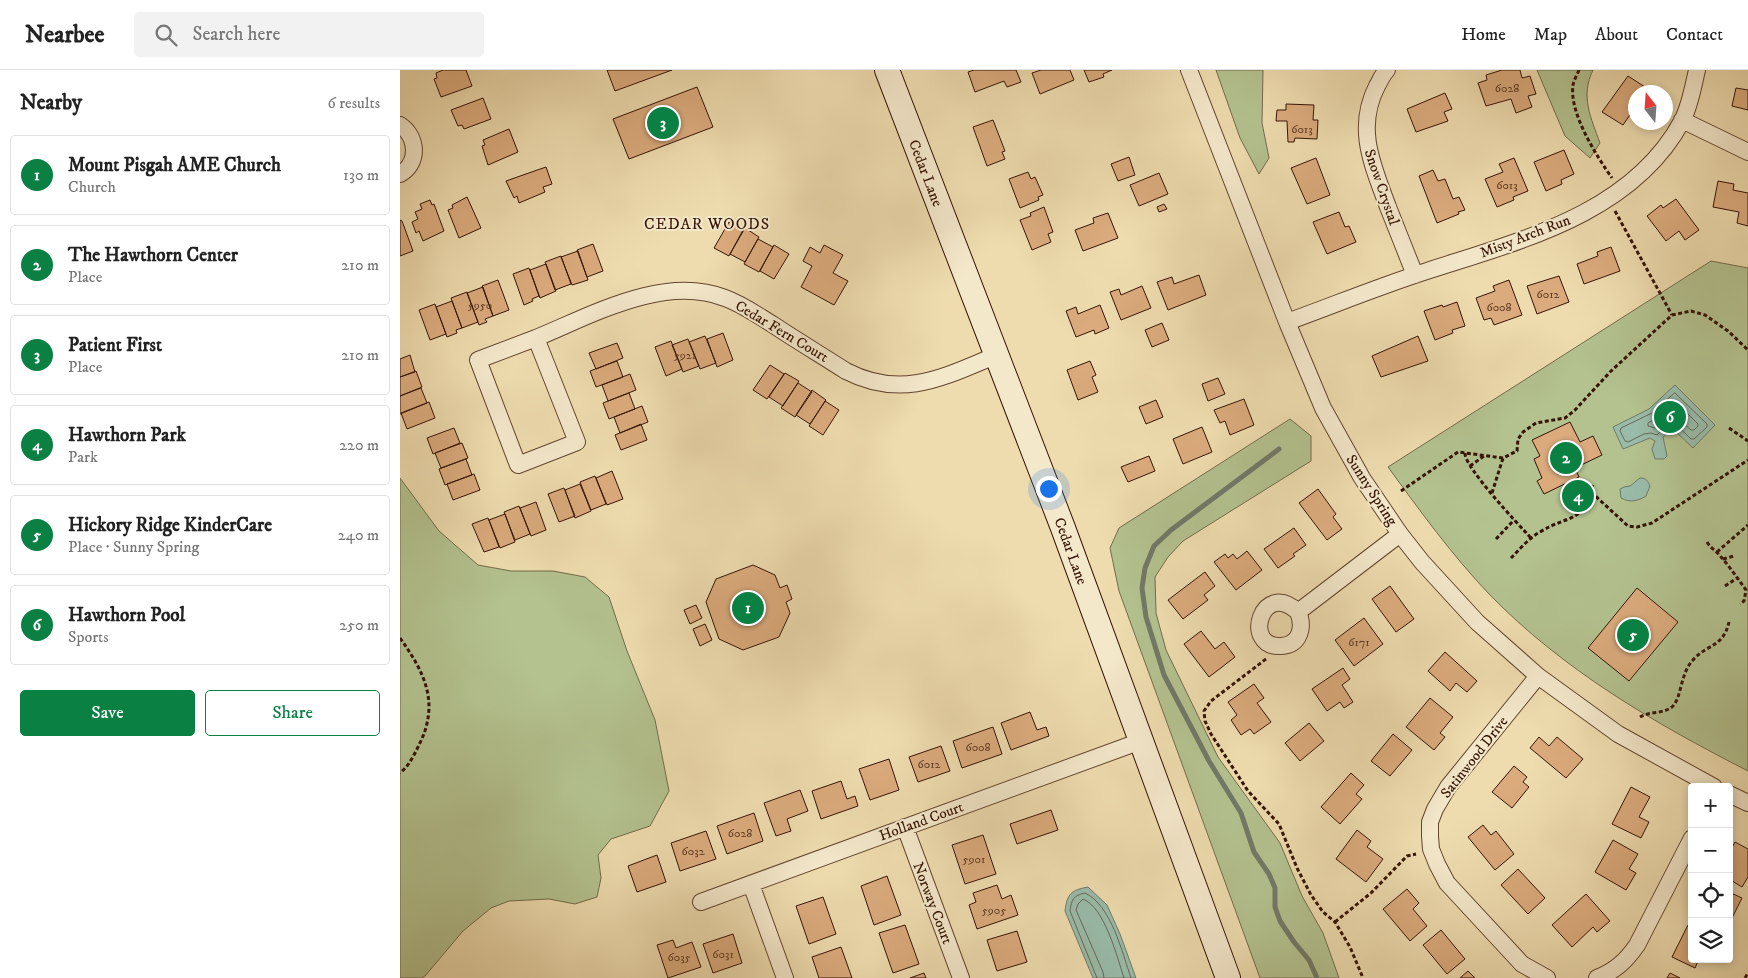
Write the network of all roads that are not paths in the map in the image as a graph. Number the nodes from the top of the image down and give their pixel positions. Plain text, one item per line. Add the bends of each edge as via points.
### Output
1 (887, 70) edge
2 (1189, 70) edge
3 (1387, 70) edge
4 (1697, 70) edge
5 (1682, 120) junction
6 (400, 125) edge
7 (1748, 152) edge
8 (400, 174) edge
9 (1415, 275) junction
10 (1287, 322) junction
11 (536, 338) junction
12 (997, 355) junction
13 (1400, 534) junction
14 (1298, 612) junction
15 (1538, 676) junction
16 (1141, 741) junction
17 (1707, 783) edge
18 (1733, 796) edge
19 (1748, 804) edge
20 (905, 827) junction
21 (1688, 846) edge
22 (751, 884) junction
23 (701, 902) dead end
24 (785, 978) edge
25 (961, 978) edge
26 (1228, 978) edge
27 (1547, 978) edge
28 (1597, 978) edge

1 - 12 main road, Cedar Lane
2 - 10 street, Sunny Spring
3 - 9 street, Snow Crystal via 1372,95 1367,113 1368,149
4 - 5 street, Misty Arch Run
5 - 7 street
5 - 9 street, Misty Arch Run via 1660,154 1639,175 1585,213
6 - 8 street via 412,138 414,147 414,157
9 - 10 street, Misty Arch Run
10 - 13 street, Sunny Spring via 1342,444
11 - 11 street, Cedar Fern Court via 577,442 518,465 478,360
11 - 12 street, Cedar Fern Court via 638,298 688,291 731,300 846,371 872,381 908,385 949,375
12 - 16 main road, Cedar Lane
13 - 14 street
13 - 15 street, Sunny Spring via 1477,622
14 - 14 street via 1284,603 1269,606 1260,616 1262,637 1274,646 1290,644 1300,634 1302,620
15 - 17 street, Sunny Spring via 1618,734
15 - 27 street, Satinwood Drive via 1448,788 1430,822 1431,849 1447,883 1522,964
16 - 20 street, Holland Court
16 - 26 main road, Cedar Lane
18 - 19 street
20 - 22 street, Holland Court
20 - 25 street, Norway Court
21 - 28 street via 1637,945 1614,970
22 - 23 street, Holland Court
22 - 24 street

